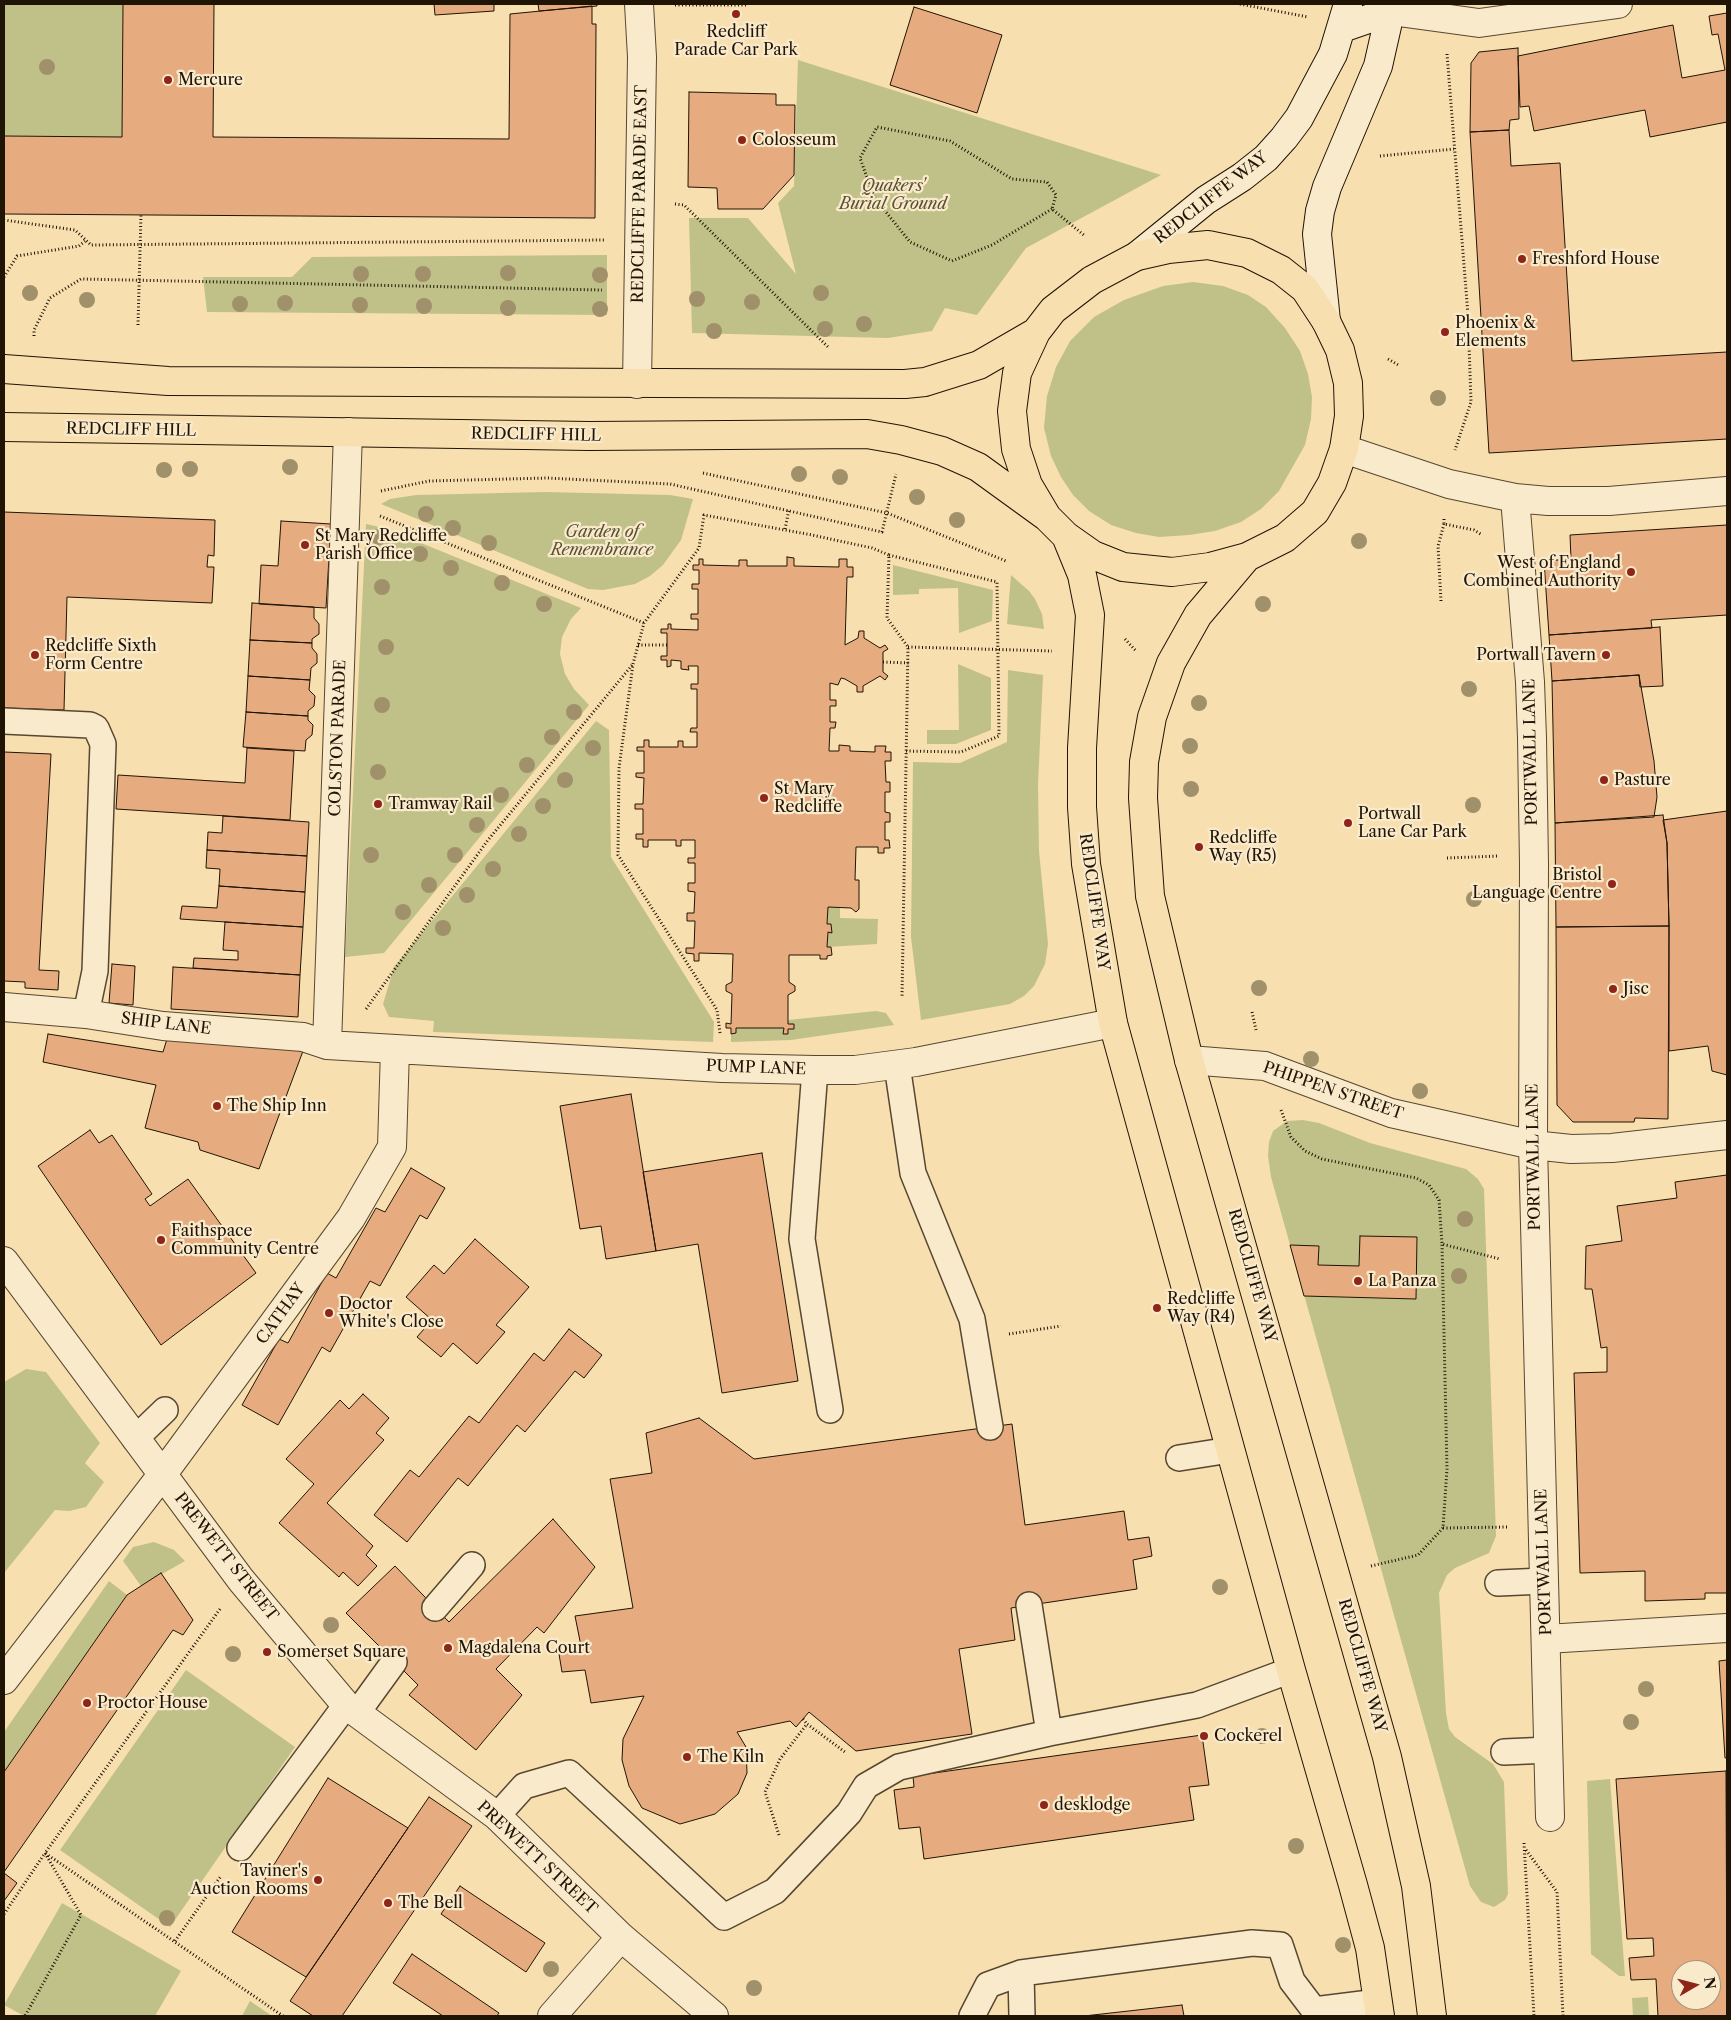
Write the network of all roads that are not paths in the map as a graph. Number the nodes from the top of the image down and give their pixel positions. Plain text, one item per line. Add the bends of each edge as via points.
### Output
1 (639, 4) edge
2 (1618, 4) edge
3 (1391, 8) edge
4 (1345, 16) edge
5 (1137, 256) junction
6 (1326, 321) junction
7 (1036, 332) junction
8 (4, 370) edge
9 (637, 384) junction
10 (4, 427) edge
11 (348, 432) junction
12 (1344, 449) junction
13 (1727, 491) edge
14 (1515, 498) junction
15 (1047, 517) junction
16 (1066, 536) junction
17 (1247, 556) junction
18 (4, 721) edge
19 (4, 1007) edge
20 (86, 1014) junction
21 (1113, 1023) junction
22 (327, 1044) junction
23 (395, 1049) junction
24 (1190, 1060) junction
25 (896, 1064) junction
26 (815, 1070) junction
27 (1727, 1135) edge
28 (1533, 1145) junction
29 (4, 1261) edge
30 (165, 1410) dead end
31 (830, 1410) dead end
32 (990, 1427) dead end
33 (136, 1439) junction
34 (1230, 1450) junction
35 (1179, 1458) dead end
36 (162, 1475) junction
37 (472, 1564) dead end
38 (1544, 1581) junction
39 (1498, 1583) dead end
40 (1029, 1605) dead end
41 (435, 1608) dead end
42 (1727, 1628) edge
43 (1546, 1639) junction
44 (394, 1662) dead end
45 (1291, 1670) junction
46 (4, 1680) edge
47 (352, 1709) junction
48 (1049, 1733) junction
49 (1549, 1750) junction
50 (1504, 1752) dead end
51 (497, 1816) junction
52 (1550, 1817) dead end
53 (240, 1848) road end
54 (621, 1937) junction
55 (1021, 1973) junction
56 (1379, 2009) edge
57 (552, 2016) edge
58 (714, 2016) edge
59 (972, 2016) edge
60 (1022, 2016) edge
61 (1432, 2016) edge

1 - 9 street, REDCLIFFE PARADE EAST via 642,57
2 - 3 street via 1479,23
3 - 4 street
3 - 6 street via 1378,66 1320,211 1318,234
4 - 5 street, REDCLIFFE WAY via 1333,54 1314,92 1284,138 1260,163 1206,200
5 - 6 main road via 1208,245 1247,253 1280,270 1305,289
5 - 7 main road via 1092,280 1053,310
6 - 12 main road via 1340,350 1348,383 1349,416
7 - 9 main road via 978,364 925,382
7 - 15 main road via 1018,373 1012,411 1019,458 1028,485
8 - 9 main road via 168,381
10 - 11 main road, REDCLIFF HILL
11 - 15 main road, REDCLIFF HILL via 589,436 867,434 942,451 978,467
11 - 22 street, COLSTON PARADE
12 - 14 street via 1449,484
12 - 17 main road via 1332,483 1314,512 1285,538
13 - 14 street via 1609,501 1556,502
14 - 28 street, PORTWALL LANE via 1530,682 1534,864
15 - 16 main road
16 - 17 main road via 1094,556 1123,567 1172,572 1210,567
16 - 21 main road, REDCLIFFE WAY via 1082,575 1090,615 1082,807 1088,873
17 - 24 main road, REDCLIFFE WAY via 1198,615 1171,663 1152,717 1144,762 1144,833 1150,896
18 - 20 lane via 90,725 102,738 95,971
19 - 20 street, SHIP LANE
20 - 22 street, SHIP LANE via 163,1026 303,1038
21 - 25 street, PUMP LANE
21 - 34 main road, REDCLIFFE WAY
22 - 23 street, PUMP LANE
23 - 26 street, PUMP LANE via 722,1068
23 - 36 street, CATHAY via 392,1147 351,1218
24 - 28 street, PHIPPEN STREET via 1265,1066 1391,1114
24 - 61 main road, REDCLIFFE WAY via 1387,1756 1416,1886
25 - 26 street, PUMP LANE via 855,1070
25 - 32 lane via 913,1173 972,1319
26 - 31 lane via 802,1239
27 - 28 street, PHIPPEN STREET via 1612,1148 1570,1149
28 - 38 street, PORTWALL LANE
29 - 33 street, PREWETT STREET
30 - 33 lane
33 - 36 street, PREWETT STREET
34 - 35 lane
34 - 45 main road, REDCLIFFE WAY
36 - 46 street
36 - 47 street, PREWETT STREET via 240,1580
37 - 41 lane
38 - 39 lane
38 - 43 street, PORTWALL LANE
40 - 48 lane
42 - 43 street
43 - 49 street, PORTWALL LANE
44 - 47 lane
45 - 48 lane via 1197,1705
45 - 56 main road, REDCLIFFE WAY via 1370,1948
47 - 51 street, PREWETT STREET
47 - 53 lane
48 - 51 lane via 899,1767 866,1786 849,1813 775,1892 724,1917 569,1773 524,1786
49 - 50 lane
49 - 52 street, PORTWALL LANE
51 - 54 street, PREWETT STREET
54 - 57 street
54 - 58 street, PREWETT STREET
55 - 56 lane via 1252,1943 1280,1945 1292,1981 1314,2010
55 - 59 lane via 988,1985
55 - 60 lane

